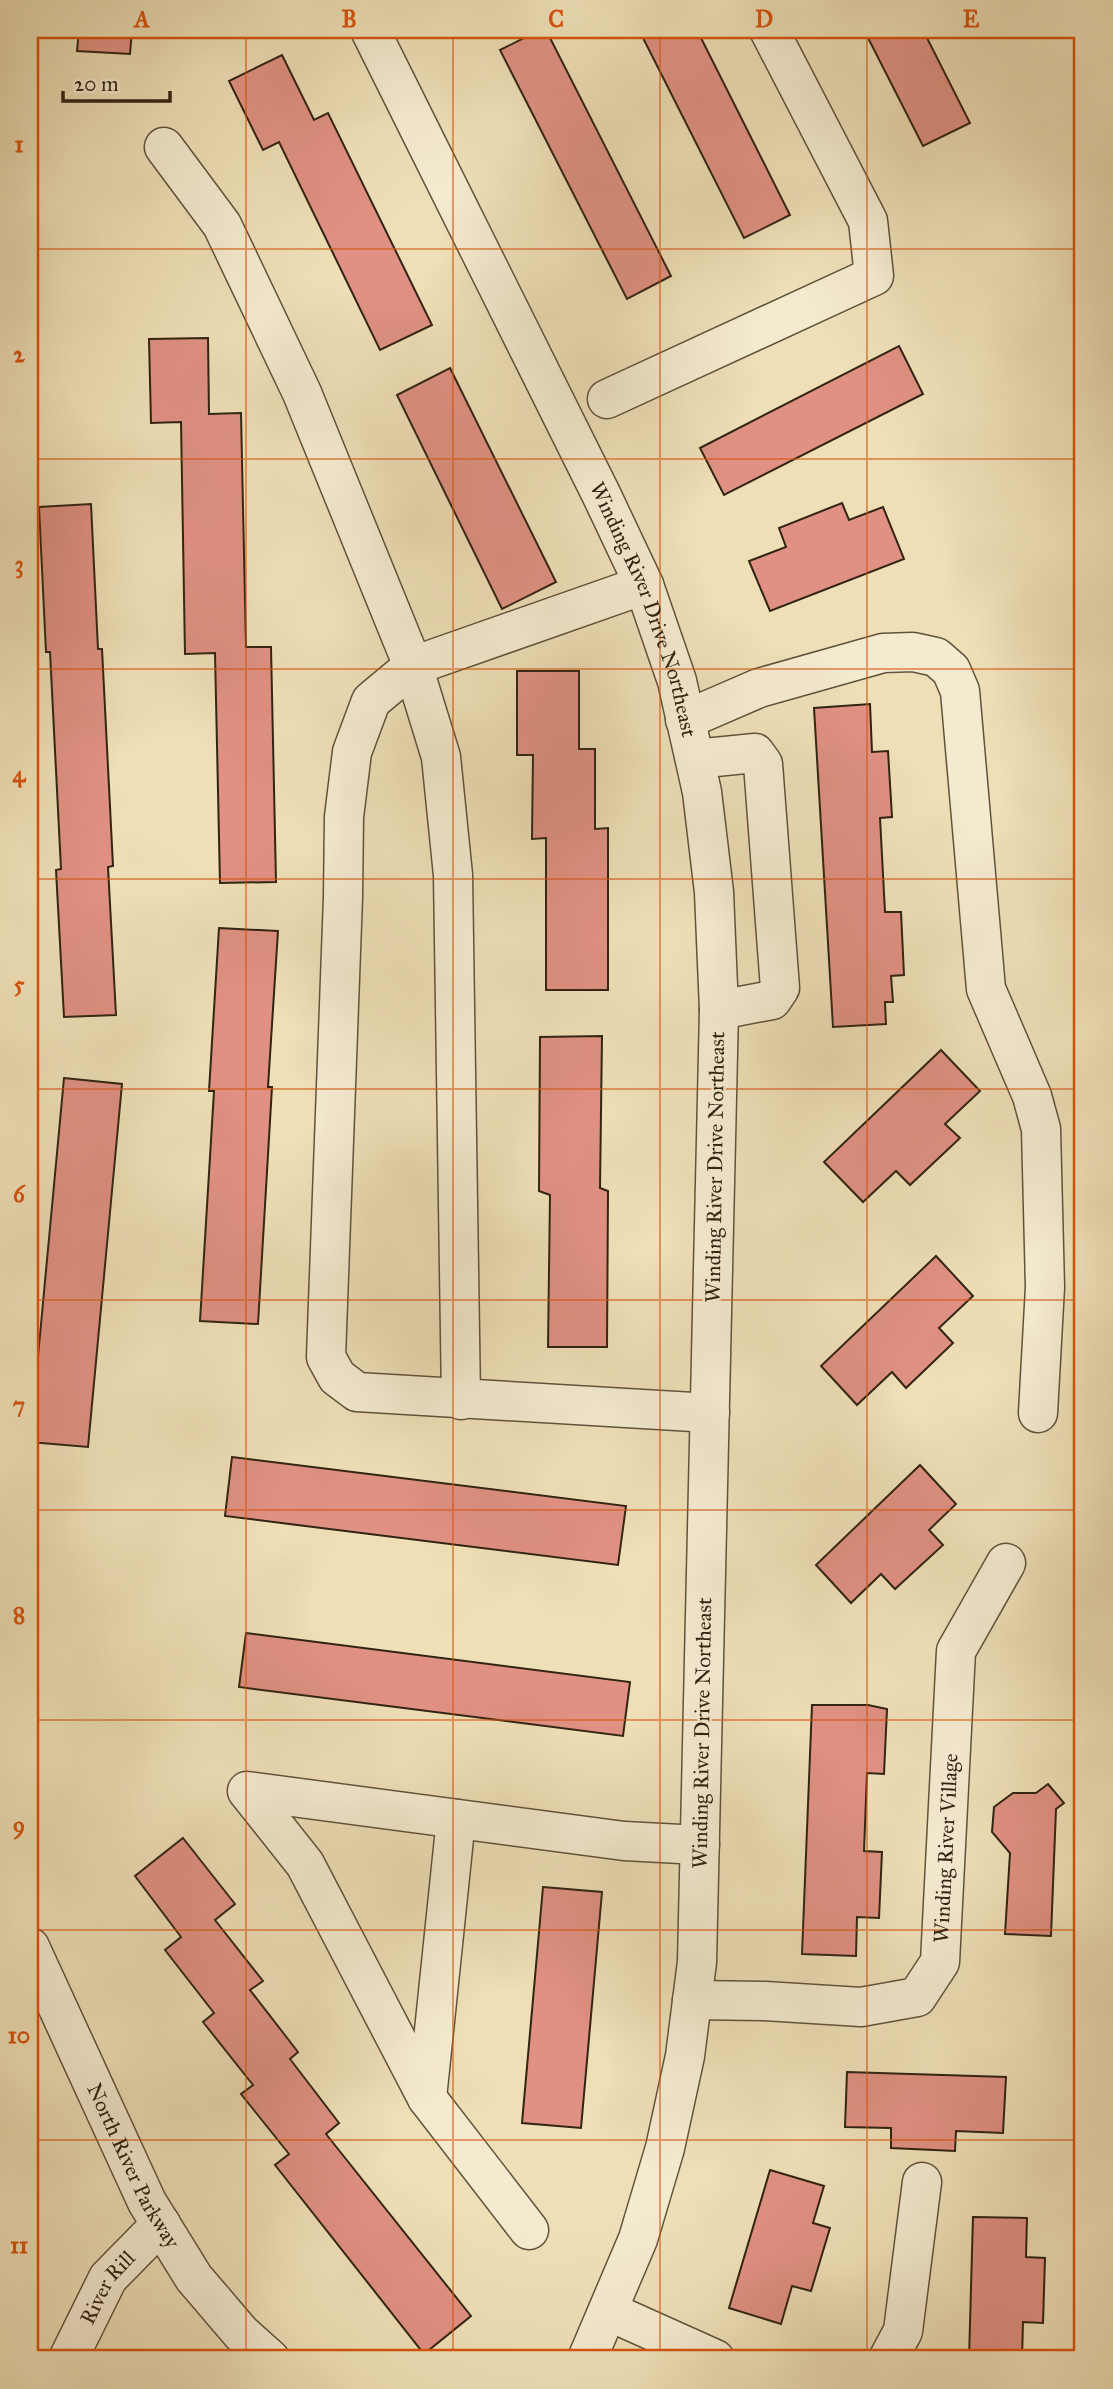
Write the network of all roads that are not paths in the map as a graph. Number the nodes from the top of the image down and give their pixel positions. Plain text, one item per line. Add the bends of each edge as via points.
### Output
1 (370, 30) edge
2 (769, 30) edge
3 (164, 147) dead end
4 (607, 399) dead end
5 (644, 585) junction
6 (413, 666) junction
7 (685, 720) junction
8 (695, 759) junction
9 (719, 1010) junction
10 (461, 1399) junction
11 (710, 1413) junction
12 (1038, 1413) dead end
13 (1006, 1563) dead end
14 (456, 1818) junction
15 (700, 1845) junction
16 (30, 1947) edge
17 (692, 2000) junction
18 (427, 2098) junction
19 (922, 2182) dead end
20 (161, 2224) junction
21 (529, 2230) dead end
22 (608, 2311) junction
23 (68, 2359) edge
24 (271, 2359) edge
25 (587, 2359) edge
26 (715, 2359) edge
27 (888, 2359) edge

1 - 5 street, Winding River Drive Northeast
2 - 4 street via 868,221 874,276
3 - 6 street via 222,225 302,393
5 - 6 street
5 - 7 street, Winding River Drive Northeast via 677,681
6 - 10 street via 441,757 453,875
6 - 10 street via 371,701 352,752 344,817 326,1357 337,1377 357,1392
7 - 8 street, Winding River Drive Northeast
7 - 12 street via 760,688 883,653 936,657 951,670 960,691 986,989 1032,1096 1041,1129 1045,1287
8 - 9 street, Winding River Drive Northeast via 714,892
8 - 9 street via 755,753 763,764 780,988 772,1000
9 - 11 street, Winding River Drive Northeast
10 - 11 street
11 - 15 street, Winding River Drive Northeast
13 - 17 street, Winding River Village via 956,1651 940,1962 918,1997 861,2007
14 - 15 street via 624,1841
14 - 18 street
14 - 18 street via 247,1791 305,1864
15 - 17 street, Winding River Drive Northeast
16 - 20 street, North River Parkway
17 - 22 street, Winding River Drive Northeast via 665,2148 638,2239
18 - 21 street
19 - 27 street via 903,2331
20 - 23 street, River Rill via 108,2278
20 - 24 street, North River Parkway via 194,2278 241,2333
22 - 25 street, Winding River Drive Northeast
22 - 26 street

